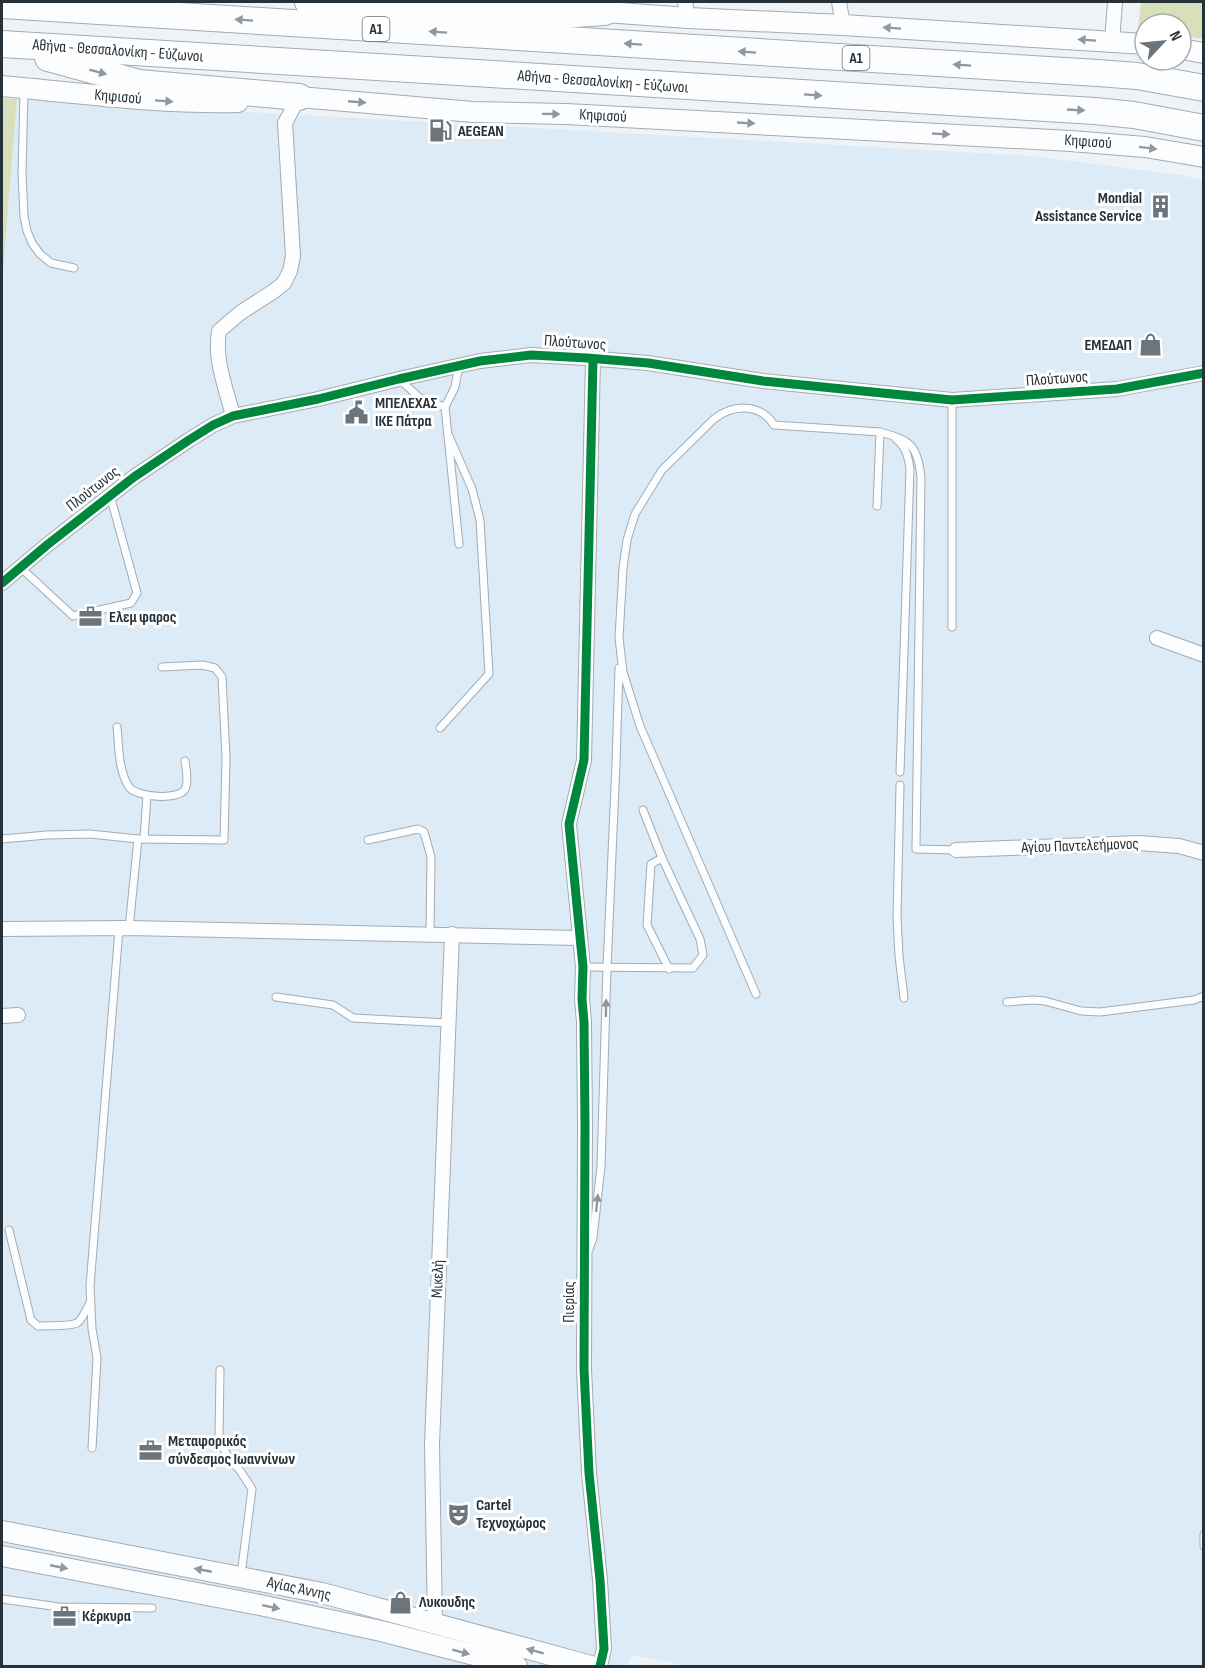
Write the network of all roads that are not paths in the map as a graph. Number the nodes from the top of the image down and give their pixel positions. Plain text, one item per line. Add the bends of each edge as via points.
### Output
1 (308, 2) edge
2 (522, 2) edge
3 (839, 2) edge
4 (1115, 2) edge
5 (2, 5) edge
6 (604, 7) edge
7 (687, 10) edge
8 (843, 25) junction
9 (1112, 42) junction
10 (1133, 43) edge
11 (2, 45) edge
12 (2, 86) edge
13 (24, 88) junction
14 (1203, 88) edge
15 (299, 97) junction
16 (1203, 128) edge
17 (1203, 157) edge
18 (74, 268) dead end
19 (593, 358) junction
20 (459, 365) junction
21 (1203, 373) edge
22 (399, 379) junction
23 (952, 400) junction
24 (445, 407) junction
25 (232, 416) junction
26 (880, 432) junction
27 (448, 434) junction
28 (110, 495) junction
29 (877, 506) dead end
30 (459, 544) dead end
31 (20, 567) junction
32 (2, 582) edge
33 (952, 627) dead end
34 (620, 638) junction
35 (1157, 638) dead end
36 (1203, 655) edge
37 (162, 667) dead end
38 (117, 727) dead end
39 (440, 728) dead end
40 (185, 761) dead end
41 (900, 772) dead end
42 (900, 785) dead end
43 (147, 795) junction
44 (643, 810) dead end
45 (2, 839) edge
46 (141, 839) junction
47 (368, 840) dead end
48 (956, 850) joint
49 (1203, 854) edge
50 (662, 858) junction
51 (124, 928) junction
52 (2, 929) edge
53 (430, 934) junction
54 (452, 934) junction
55 (579, 938) junction
56 (583, 967) junction
57 (607, 968) junction
58 (669, 969) junction
59 (756, 994) dead end
60 (1203, 996) edge
61 (276, 997) dead end
62 (904, 998) dead end
63 (1007, 1002) dead end
64 (18, 1015) dead end
65 (2, 1016) edge
66 (448, 1023) junction
67 (9, 1230) dead end
68 (584, 1260) junction
69 (91, 1300) junction
70 (220, 1370) dead end
71 (92, 1448) dead end
72 (2, 1531) edge
73 (1203, 1535) edge
74 (1203, 1546) edge
75 (2, 1556) edge
76 (241, 1577) junction
77 (2, 1599) edge
78 (152, 1608) dead end
79 (435, 1624) junction
80 (517, 1666) edge
81 (591, 1666) edge
82 (600, 1666) edge

1 - 6 highway via 559,15
2 - 6 main road
3 - 8 street
4 - 9 street
14 -> 5 highway, Α1 via 1127,75
6 - 7 main road
7 - 8 main road
9 -> 8 main road
9 - 10 main road
11 -> 15 highway via 139,83
11 -> 16 highway, Αθήνα - Θεσσαλονίκη - Εύζωνοι via 1134,115
12 - 13 main road, Κηφισού
13 -> 15 main road, Κηφισού via 196,103
13 - 18 lane via 22,174 27,231 40,254 51,263
15 -> 17 main road, Κηφισού via 473,112 1071,141
15 - 25 street via 285,123 293,256 290,271 284,283 219,331 219,361
19 - 20 street, Πλούτωνος via 531,355
19 - 23 street, Πλούτωνος via 763,381
19 - 55 street, Πιερίας via 584,760 569,824
20 - 22 street, Πλούτωνος
20 - 24 lane via 455,387
21 - 23 street, Πλούτωνος via 1117,390
22 - 24 lane via 420,398
22 - 25 street, Πλούτωνος
23 - 33 lane
24 - 27 lane
25 - 28 street, Πλούτωνος via 189,440
26 - 29 lane
26 - 34 lane via 774,424 754,409 723,412 662,470 635,514 623,568
26 - 41 lane via 901,443 910,470
26 - 48 lane via 902,438 913,447 920,463 916,849
27 - 30 lane
27 - 39 lane via 472,489 480,520 489,674
28 - 31 street, Πλούτωνος
28 - 31 lane via 137,593 131,603 74,615
31 - 32 street, Πλούτωνος
34 - 57 lane
34 - 59 lane via 623,672 640,726
35 - 36 street
37 - 46 lane via 202,665 215,668 222,677 226,758 224,840
38 - 43 lane via 125,778 134,792
40 - 43 lane via 187,785 182,793
42 - 62 lane via 897,916
43 - 46 lane
44 - 50 lane
45 - 46 lane via 90,834
46 - 51 lane
47 - 53 lane via 418,829 424,832 432,856
48 - 49 street, Αγίου Παντελεήμονος via 1139,843 1179,846
50 - 58 lane via 651,864 647,925
50 - 58 lane via 700,939 703,955 693,968
51 - 52 street
51 - 53 street
51 - 69 lane
53 - 54 street
54 - 55 street
54 - 66 street, Μικελή
55 - 56 street, Πιερίας
56 - 57 lane
56 - 68 street, Πιερίας
57 - 58 lane
68 -> 57 lane via 593,1238 601,1166
60 - 63 lane via 1100,1012 1081,1011 1045,1000
61 - 66 lane via 333,1005 353,1018
64 - 65 street
66 - 79 street, Μικελή via 432,1445
67 - 69 lane via 34,1324 77,1322
68 - 82 street, Πιερίας via 589,1473 604,1649
69 - 71 lane via 97,1358
70 - 76 lane via 219,1439 252,1489
76 -> 72 main road, Αγίας Άννης
73 - 74 lane
75 -> 80 main road, Αγίας Άννης via 293,1612
76 - 79 main road, Αγίας Άννης via 322,1593
77 - 78 lane via 59,1607
81 -> 79 main road, Αγίας Άννης

